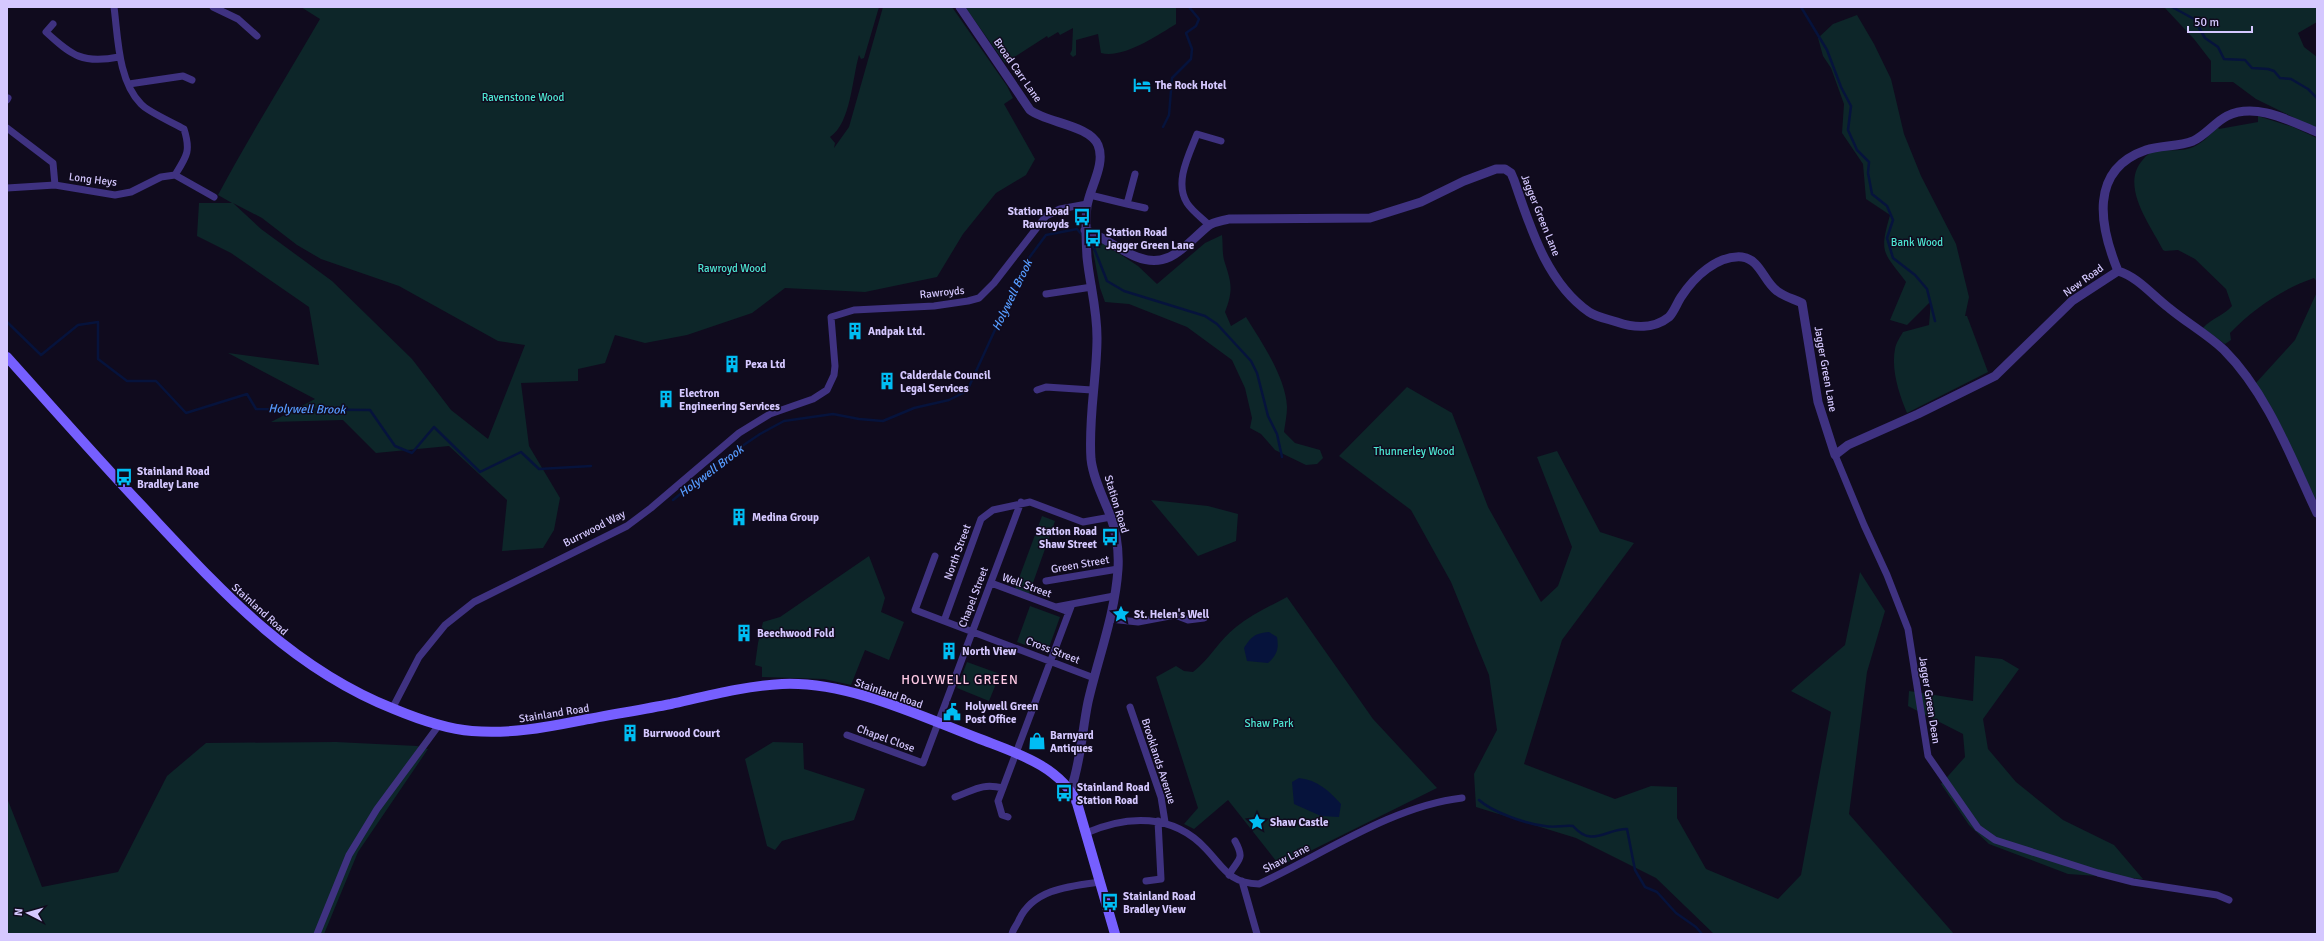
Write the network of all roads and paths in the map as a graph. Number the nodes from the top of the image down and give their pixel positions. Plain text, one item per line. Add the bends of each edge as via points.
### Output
1 (114, 7) edge
2 (213, 7) edge
3 (960, 7) edge
4 (53, 24) dead end
5 (257, 36) dead end
6 (119, 57) junction
7 (192, 80) dead end
8 (129, 84) junction
9 (7, 128) edge
10 (2317, 132) edge
11 (1221, 141) dead end
12 (1135, 174) dead end
13 (175, 175) junction
14 (55, 185) junction
15 (7, 188) edge
16 (214, 197) dead end
17 (1089, 200) junction
18 (1127, 204) junction
19 (1146, 208) dead end
20 (1210, 225) junction
21 (1086, 231) junction
22 (1087, 247) joint
23 (2118, 271) junction
24 (1092, 287) junction
25 (1046, 294) dead end
26 (831, 317) joint
27 (7, 357) edge
28 (1037, 390) dead end
29 (1092, 390) junction
30 (1835, 455) junction
31 (1021, 502) junction
32 (2317, 513) edge
33 (1111, 517) junction
34 (935, 556) dead end
35 (1118, 569) junction
36 (1046, 581) dead end
37 (990, 583) junction
38 (1114, 596) junction
39 (1072, 604) junction
40 (1055, 607) junction
41 (1069, 612) junction
42 (1204, 618) dead end
43 (1110, 619) junction
44 (944, 621) junction
45 (972, 631) junction
46 (1050, 661) junction
47 (1094, 678) junction
48 (1130, 707) dead end
49 (392, 709) junction
50 (938, 723) junction
51 (439, 725) junction
52 (847, 735) dead end
53 (1015, 753) junction
54 (1003, 788) junction
55 (1071, 789) junction
56 (955, 797) dead end
57 (1462, 798) dead end
58 (1008, 817) dead end
59 (1161, 822) junction
60 (1086, 834) junction
61 (1234, 841) dead end
62 (1228, 876) junction
63 (1146, 881) dead end
64 (1242, 881) junction
65 (1100, 882) junction
66 (2229, 900) dead end
67 (317, 934) edge
68 (1012, 934) edge
69 (1114, 934) edge
70 (1257, 934) edge

1 - 6 street
2 - 5 street via 238,19
3 - 17 street, Broad Carr Lane via 1030,110 1084,133 1096,142 1100,161
4 - 6 street via 46,32 81,58 100,61
6 - 8 street
7 - 8 street via 183,76
8 - 13 street via 141,105 184,129 188,143 187,157
9 - 14 street via 53,163
10 - 23 street via 2272,115 2244,112 2228,116 2193,141 2152,148 2127,159 2105,189 2102,205 2105,232
11 - 20 street via 1197,134 1184,166 1182,179 1182,191 1187,204
12 - 18 street
13 - 14 street, Long Heys via 161,177 131,192 115,195
13 - 16 street
14 - 15 street, Long Heys
17 - 18 street
17 - 21 street, Broad Carr Lane
17 - 26 street, Rawroyds via 1046,216 994,283 978,298 968,302 934,306 854,310
18 - 19 street
20 - 21 street, Jagger Green Lane via 1172,258 1158,260 1137,257 1098,234
20 - 30 street, Jagger Green Lane via 1229,219 1370,218 1421,202 1496,169 1505,169 1511,173 1543,256 1566,292 1590,312 1625,325 1643,327 1659,324 1670,316 1682,295 1714,263 1727,258 1742,257 1752,260 1776,290 1802,303 1818,402
21 - 22 street, Broad Carr Lane
22 - 24 street, Station Road
23 - 30 street, New Road via 2072,301 1995,376 1848,445
23 - 32 street, New Road via 2131,277 2224,350 2269,412
24 - 25 street
24 - 29 street, Station Road via 1097,314 1097,341
26 - 49 street, Burrwood Way via 835,366 827,390 813,399 770,414 739,432 652,508 627,526 474,602 445,625 419,657
27 - 49 main road, Stainland Road via 215,585 276,640 323,673
28 - 29 street via 1046,387
29 - 33 street, Station Road via 1092,461
30 - 66 street, Jagger Green Dean via 1908,629 1928,756 1978,828 1995,840 2098,873 2133,882 2217,895
31 - 33 street, North Street via 1030,502 1083,522
31 - 37 street, Chapel Street
31 - 44 street, North Street via 993,510 981,519
33 - 35 street, Station Road via 1118,547
34 - 44 street, Cross Street via 915,610
35 - 36 street, Green Street
35 - 38 street, Station Road
37 - 40 street, Well Street
37 - 45 street, Chapel Street
38 - 39 street, Well Street
38 - 43 street, Station Road
39 - 40 street, Well Street
39 - 41 street
40 - 41 street, Well Street
41 - 46 street
42 - 43 street via 1188,620 1175,615 1138,622
43 - 47 street, Station Road
44 - 45 street, Cross Street
45 - 46 street, Cross Street
45 - 50 street, Chapel Street
46 - 47 street, Cross Street
46 - 53 street
47 - 55 street, Station Road via 1077,773
48 - 59 street, Brooklands Avenue via 1161,797
49 - 51 main road, Stainland Road
50 - 51 main road, Stainland Road via 851,692 819,685 781,684 722,692 559,725 507,732 470,731
50 - 52 street, Chapel Close via 923,763
50 - 53 main road, Stainland Road
51 - 67 street via 377,809 349,854
53 - 54 street
53 - 55 main road, Stainland Road via 1058,775
54 - 56 street via 984,785 970,793
54 - 58 street via 998,801 1002,815
55 - 60 main road, Stainland Road
57 - 64 street, Shaw Lane via 1432,805 1368,829 1259,884
59 - 60 street via 1126,821 1100,827
59 - 62 street via 1186,831 1205,847
59 - 63 street, Brooklands Avenue via 1161,879
60 - 65 main road, Stainland Road
61 - 62 street via 1241,852 1239,862
62 - 64 street, Shaw Lane
64 - 70 street
65 - 68 street via 1056,889 1033,901 1020,915
65 - 69 main road, Stainland Road

